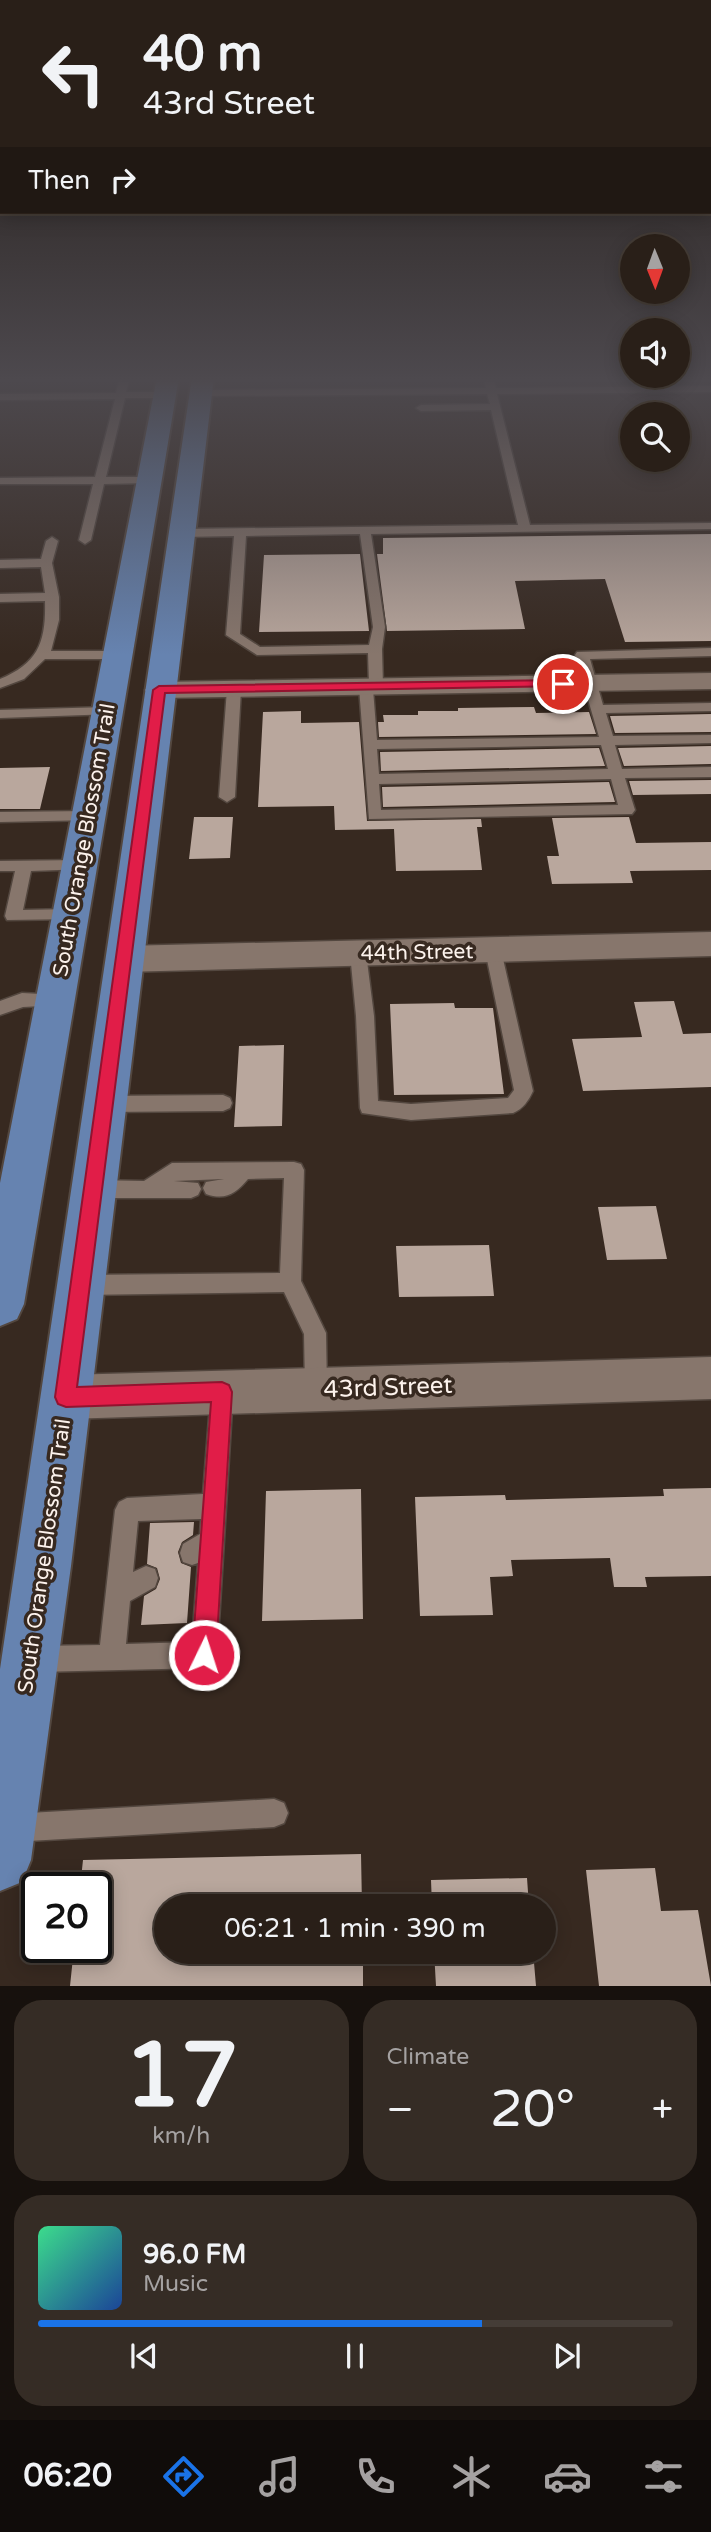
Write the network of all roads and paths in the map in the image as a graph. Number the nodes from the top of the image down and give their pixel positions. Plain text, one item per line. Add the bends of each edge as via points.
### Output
1 (102, 470) edge
2 (151, 470) edge
3 (191, 470) edge
4 (511, 470) edge
5 (100, 480) junction
6 (149, 480) junction
7 (0, 481) edge
8 (711, 526) edge
9 (525, 529) junction
10 (365, 531) junction
11 (240, 532) junction
12 (182, 533) junction
13 (52, 541) dead end
14 (85, 541) dead end
15 (46, 563) junction
16 (0, 564) edge
17 (0, 597) edge
18 (53, 597) junction
19 (125, 612) junction
20 (375, 649) junction
21 (711, 652) edge
22 (118, 655) junction
23 (45, 656) junction
24 (711, 681) edge
25 (589, 683) junction
26 (0, 684) edge
27 (371, 686) junction
28 (234, 689) junction
29 (159, 690) junction
30 (711, 707) edge
31 (597, 709) junction
32 (108, 711) junction
33 (0, 714) edge
34 (711, 739) edge
35 (607, 741) junction
36 (369, 745) junction
37 (149, 766) junction
38 (711, 772) edge
39 (616, 774) junction
40 (372, 779) junction
41 (227, 797) dead end
42 (89, 816) junction
43 (0, 817) edge
44 (24, 865) junction
45 (80, 865) junction
46 (0, 866) edge
47 (71, 915) junction
48 (711, 944) edge
49 (493, 950) junction
50 (358, 953) junction
51 (123, 959) junction
52 (0, 991) edge
53 (39, 1000) junction
54 (0, 1008) edge
55 (223, 1102) dead end
56 (104, 1104) junction
57 (243, 1171) junction
58 (213, 1188) dead end
59 (93, 1189) junction
60 (191, 1189) dead end
61 (148, 1190) junction
62 (290, 1282) junction
63 (81, 1285) junction
64 (1, 1287) edge
65 (711, 1378) edge
66 (316, 1389) junction
67 (222, 1392) junction
68 (66, 1397) junction
69 (213, 1506) junction
70 (146, 1578) dead end
71 (120, 1593) junction
72 (112, 1657) junction
73 (29, 1660) junction
74 (274, 1813) dead end
75 (2, 1844) edge

1 - 5 lane
2 - 6 main road, South Orange Blossom Trail
3 - 12 main road, South Orange Blossom Trail
4 - 9 lane
5 - 6 lane
5 - 7 lane
5 - 14 lane
6 - 19 main road, South Orange Blossom Trail
8 - 9 lane
9 - 10 lane
10 - 11 lane
10 - 20 lane via 379,626
11 - 12 lane
11 - 20 lane via 233,635 257,651
12 - 29 main road, South Orange Blossom Trail
13 - 15 lane
15 - 16 lane
15 - 18 lane
17 - 18 lane
18 - 23 lane
19 - 22 main road, South Orange Blossom Trail
19 - 29 main road via 141,668
20 - 27 lane
21 - 25 lane via 582,655
22 - 23 lane
22 - 32 main road, South Orange Blossom Trail
23 - 26 lane via 31,670
24 - 25 street
25 - 27 street
25 - 31 lane
27 - 28 street
27 - 36 lane
28 - 29 street
28 - 41 lane
29 - 37 main road, South Orange Blossom Trail
30 - 31 lane
31 - 35 lane
32 - 33 lane
32 - 37 main road via 130,720 142,735
32 - 42 main road, South Orange Blossom Trail
34 - 35 lane
35 - 36 lane
35 - 39 lane
36 - 40 lane
37 - 51 main road, South Orange Blossom Trail
38 - 39 lane
39 - 40 lane
39 - 40 lane via 627,810 374,815
42 - 43 lane
42 - 45 main road, South Orange Blossom Trail
44 - 45 lane
44 - 46 lane
44 - 47 lane via 13,916
45 - 47 main road, South Orange Blossom Trail
47 - 53 main road, South Orange Blossom Trail
48 - 49 street, 44th Street
49 - 50 street, 44th Street
49 - 50 lane via 524,1091 513,1105 411,1112 369,1108
50 - 51 street, 44th Street
51 - 56 main road, South Orange Blossom Trail
52 - 53 lane
53 - 54 lane
53 - 64 main road, South Orange Blossom Trail
55 - 56 lane
56 - 59 main road, South Orange Blossom Trail
57 - 58 lane via 228,1188
57 - 61 lane via 172,1171
57 - 62 lane via 293,1170
59 - 61 lane
59 - 63 main road, South Orange Blossom Trail
60 - 61 lane
62 - 63 lane
62 - 66 lane via 315,1333
63 - 68 main road, South Orange Blossom Trail
65 - 66 street, 43rd Street
66 - 67 street, 43rd Street
67 - 68 street, 43rd Street
67 - 69 lane
68 - 73 main road, South Orange Blossom Trail
69 - 71 lane via 127,1510
69 - 72 lane via 202,1546 204,1655
70 - 71 lane
71 - 72 lane
72 - 73 lane
73 - 75 main road, South Orange Blossom Trail
74 - 75 lane

